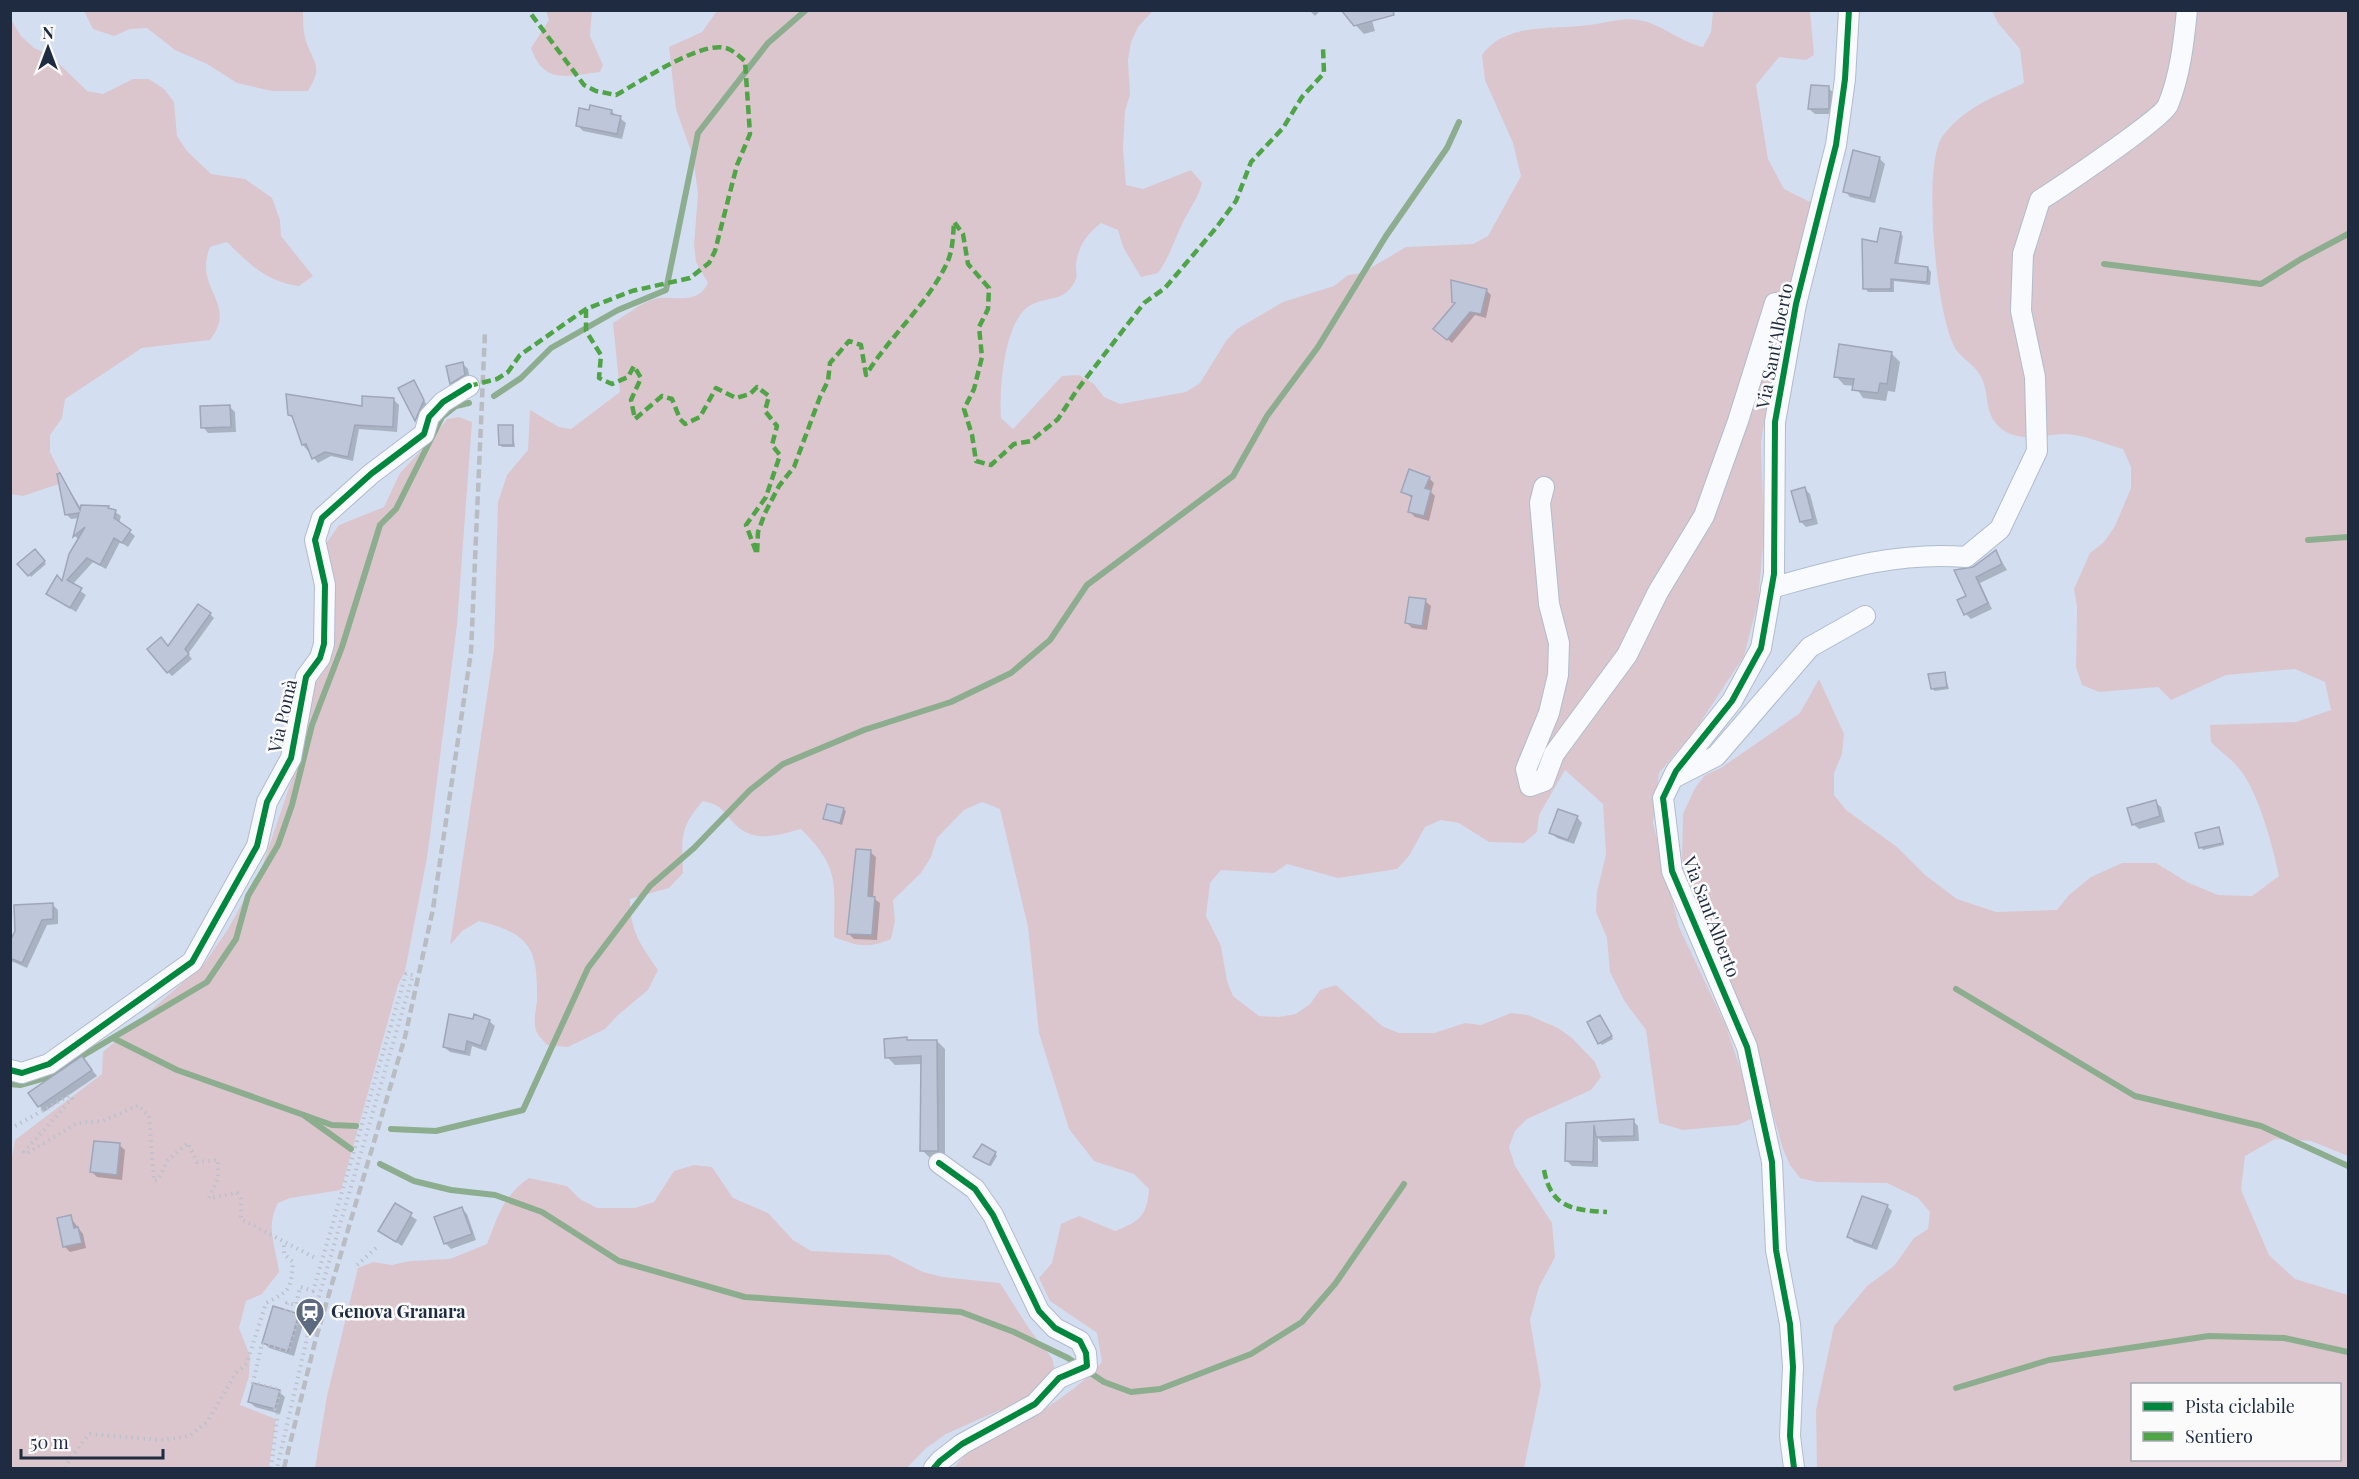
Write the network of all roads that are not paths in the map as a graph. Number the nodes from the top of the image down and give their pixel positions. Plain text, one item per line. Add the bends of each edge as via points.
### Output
1 (1849, 10) edge
2 (2187, 10) edge
3 (1796, 304) junction
4 (470, 386) dead end
5 (1544, 487) dead end
6 (1771, 588) junction
7 (1865, 616) dead end
8 (1672, 778) junction
9 (10, 1070) edge
10 (939, 1163) dead end
11 (934, 1468) edge
12 (1794, 1468) edge

1 - 3 street, Via Sant'Alberto via 1836,146
2 - 6 street via 2184,43 2168,107 2075,179 2040,200 2023,254 2021,310 2035,376 2037,451 2000,529 1966,556 1932,554 1861,563
3 - 5 street via 1775,303 1720,474 1689,545 1658,592 1628,655 1554,754 1544,781 1530,786 1526,769 1549,713 1558,675 1559,643 1549,604 1540,503
3 - 6 street, Via Sant'Alberto via 1775,422
4 - 9 street, Via Pomà via 443,402 429,417 424,434 322,518 315,540 325,585 324,644 320,658 306,677 291,758 267,802 257,846 192,962 49,1064 22,1073
6 - 8 street, Via Sant'Alberto via 1761,648 1732,701
7 - 8 street via 1810,647 1716,756
8 - 12 street, Via Sant'Alberto via 1663,798 1672,871 1747,1047 1772,1162 1776,1250 1790,1324 1790,1436
10 - 11 street via 975,1189 993,1215 1039,1311 1055,1328 1080,1341 1087,1366 1059,1378 1035,1404 962,1444

